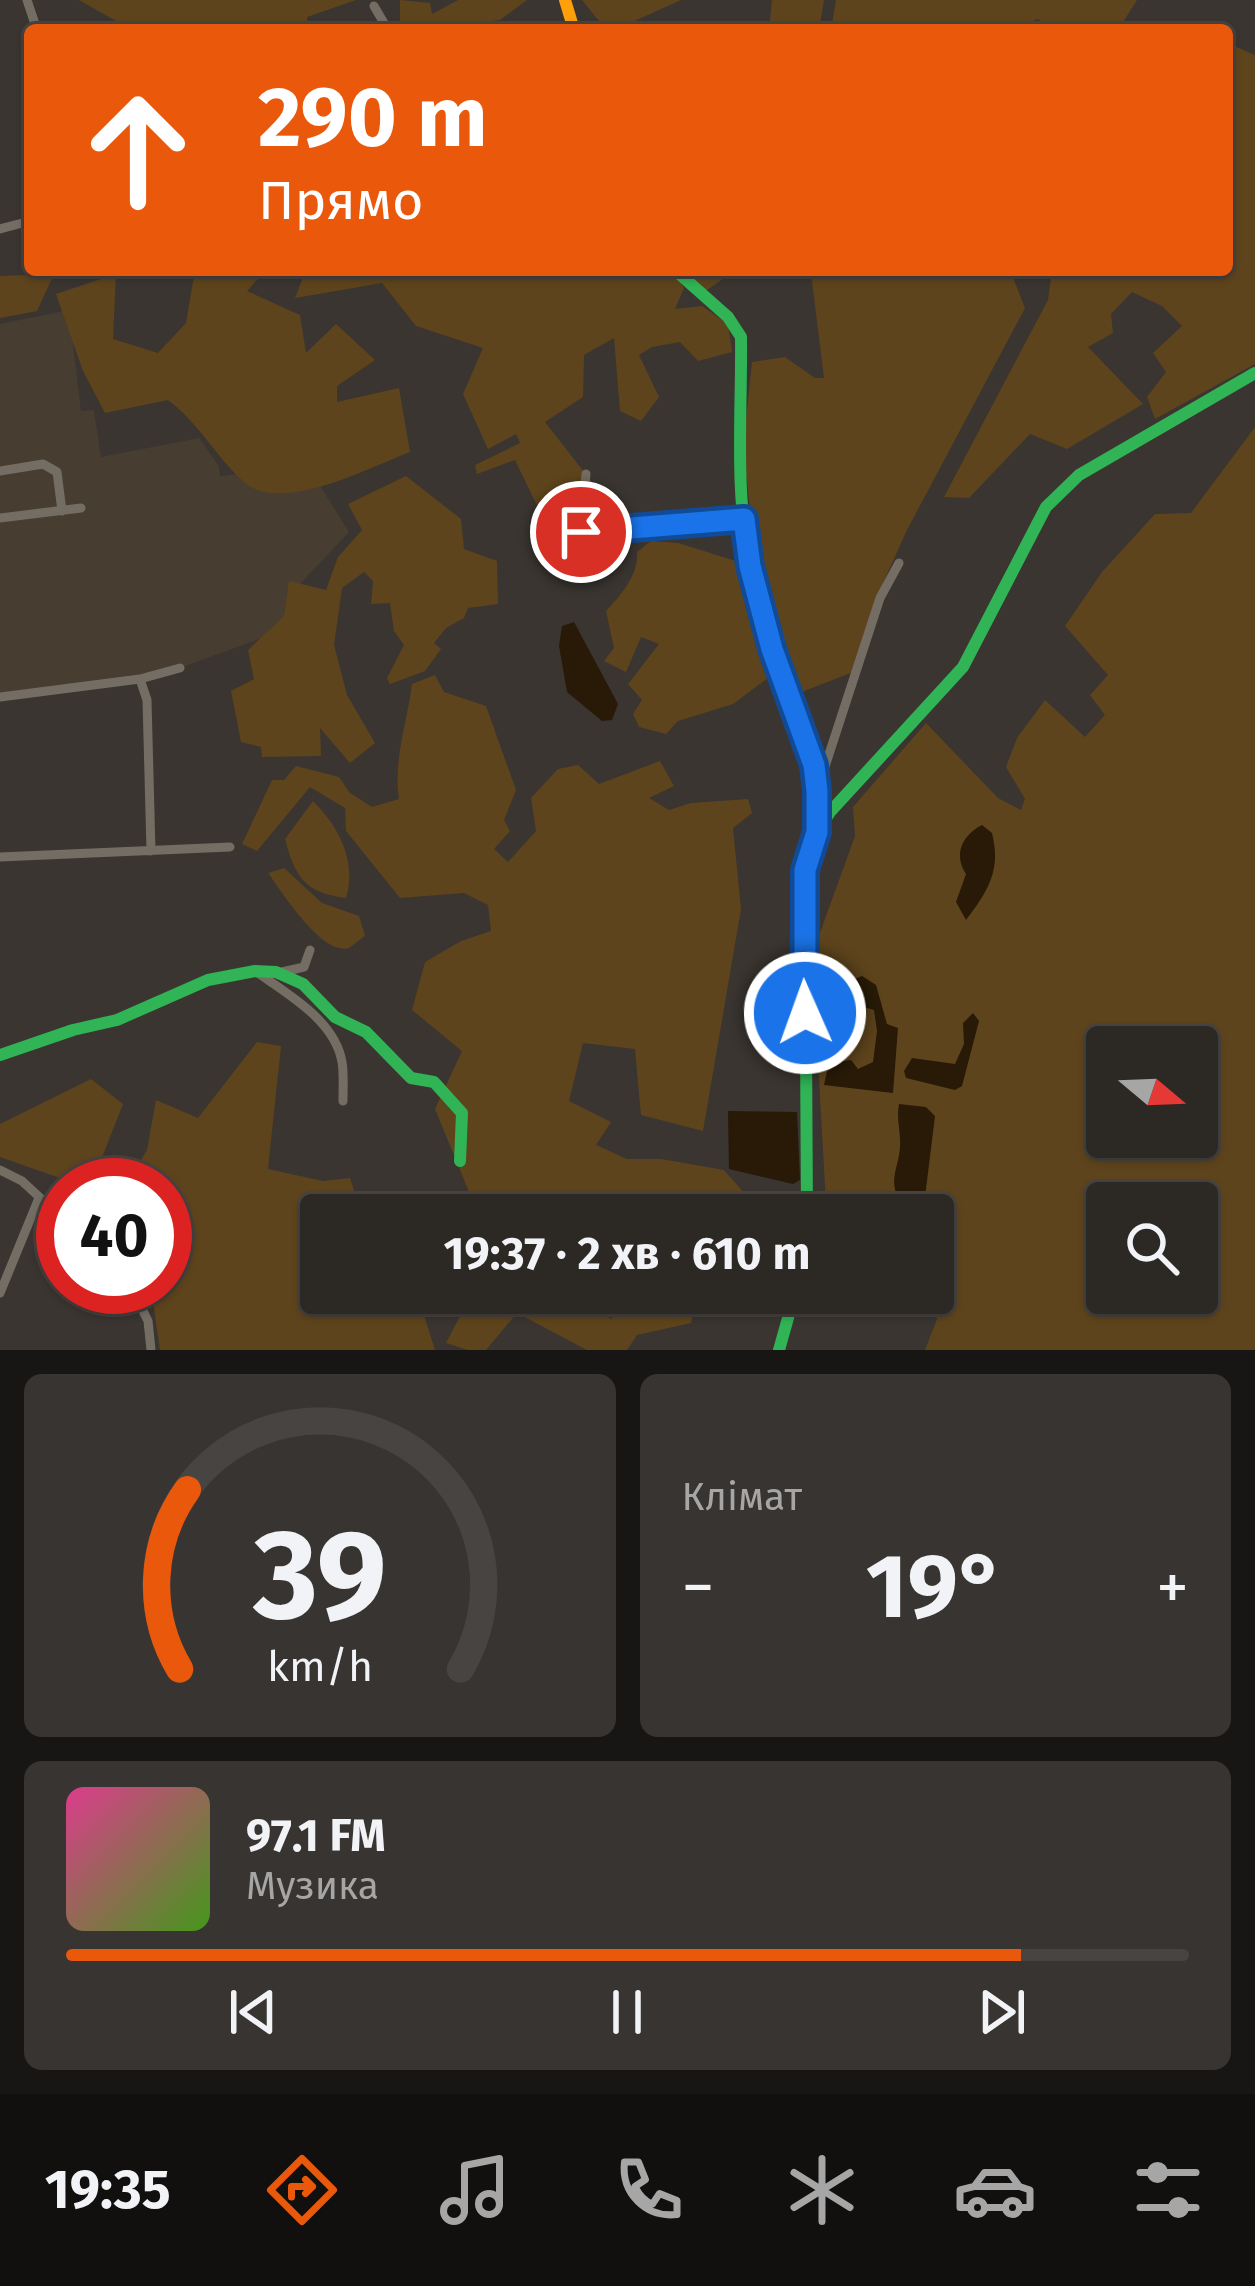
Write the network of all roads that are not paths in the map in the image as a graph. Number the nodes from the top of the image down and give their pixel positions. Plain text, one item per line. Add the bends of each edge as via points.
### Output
1 (374, 6) dead end
2 (384, 24) edge
3 (679, 276) edge
4 (1255, 373) edge
5 (0, 471) edge
6 (586, 474) dead end
7 (81, 508) dead end
8 (62, 511) junction
9 (0, 518) edge
10 (744, 519) junction
11 (899, 563) dead end
12 (180, 668) dead end
13 (140, 679) junction
14 (0, 697) edge
15 (817, 795) junction
16 (835, 808) junction
17 (817, 832) junction
18 (230, 847) dead end
19 (151, 851) junction
20 (0, 857) edge
21 (310, 950) dead end
22 (255, 971) junction
23 (276, 972) junction
24 (0, 1055) edge
25 (343, 1101) dead end
26 (460, 1162) dead end
27 (0, 1170) edge
28 (807, 1194) edge
29 (36, 1195) edge
30 (36, 1205) edge
31 (0, 1293) edge
32 (144, 1314) edge
33 (789, 1314) edge
34 (151, 1350) edge
35 (778, 1350) edge

1 - 2 street
3 - 10 street via 734,319 741,337
4 - 16 street via 1079,475 1046,507 963,667
5 - 8 street via 43,464 57,472
6 - 10 street via 581,532
7 - 8 street
8 - 9 street
10 - 15 street via 750,566
11 - 15 street via 880,598
12 - 13 street
13 - 14 street
13 - 19 street
15 - 16 street
15 - 17 street
16 - 17 street
17 - 28 street via 805,870 802,937
18 - 19 street
19 - 20 street
21 - 23 street via 304,968
22 - 23 street
22 - 24 street via 208,980 117,1020
22 - 25 street via 334,1041
23 - 26 street via 366,1032 411,1078 434,1082 462,1112
27 - 29 street
30 - 31 street
32 - 34 street
33 - 35 street

